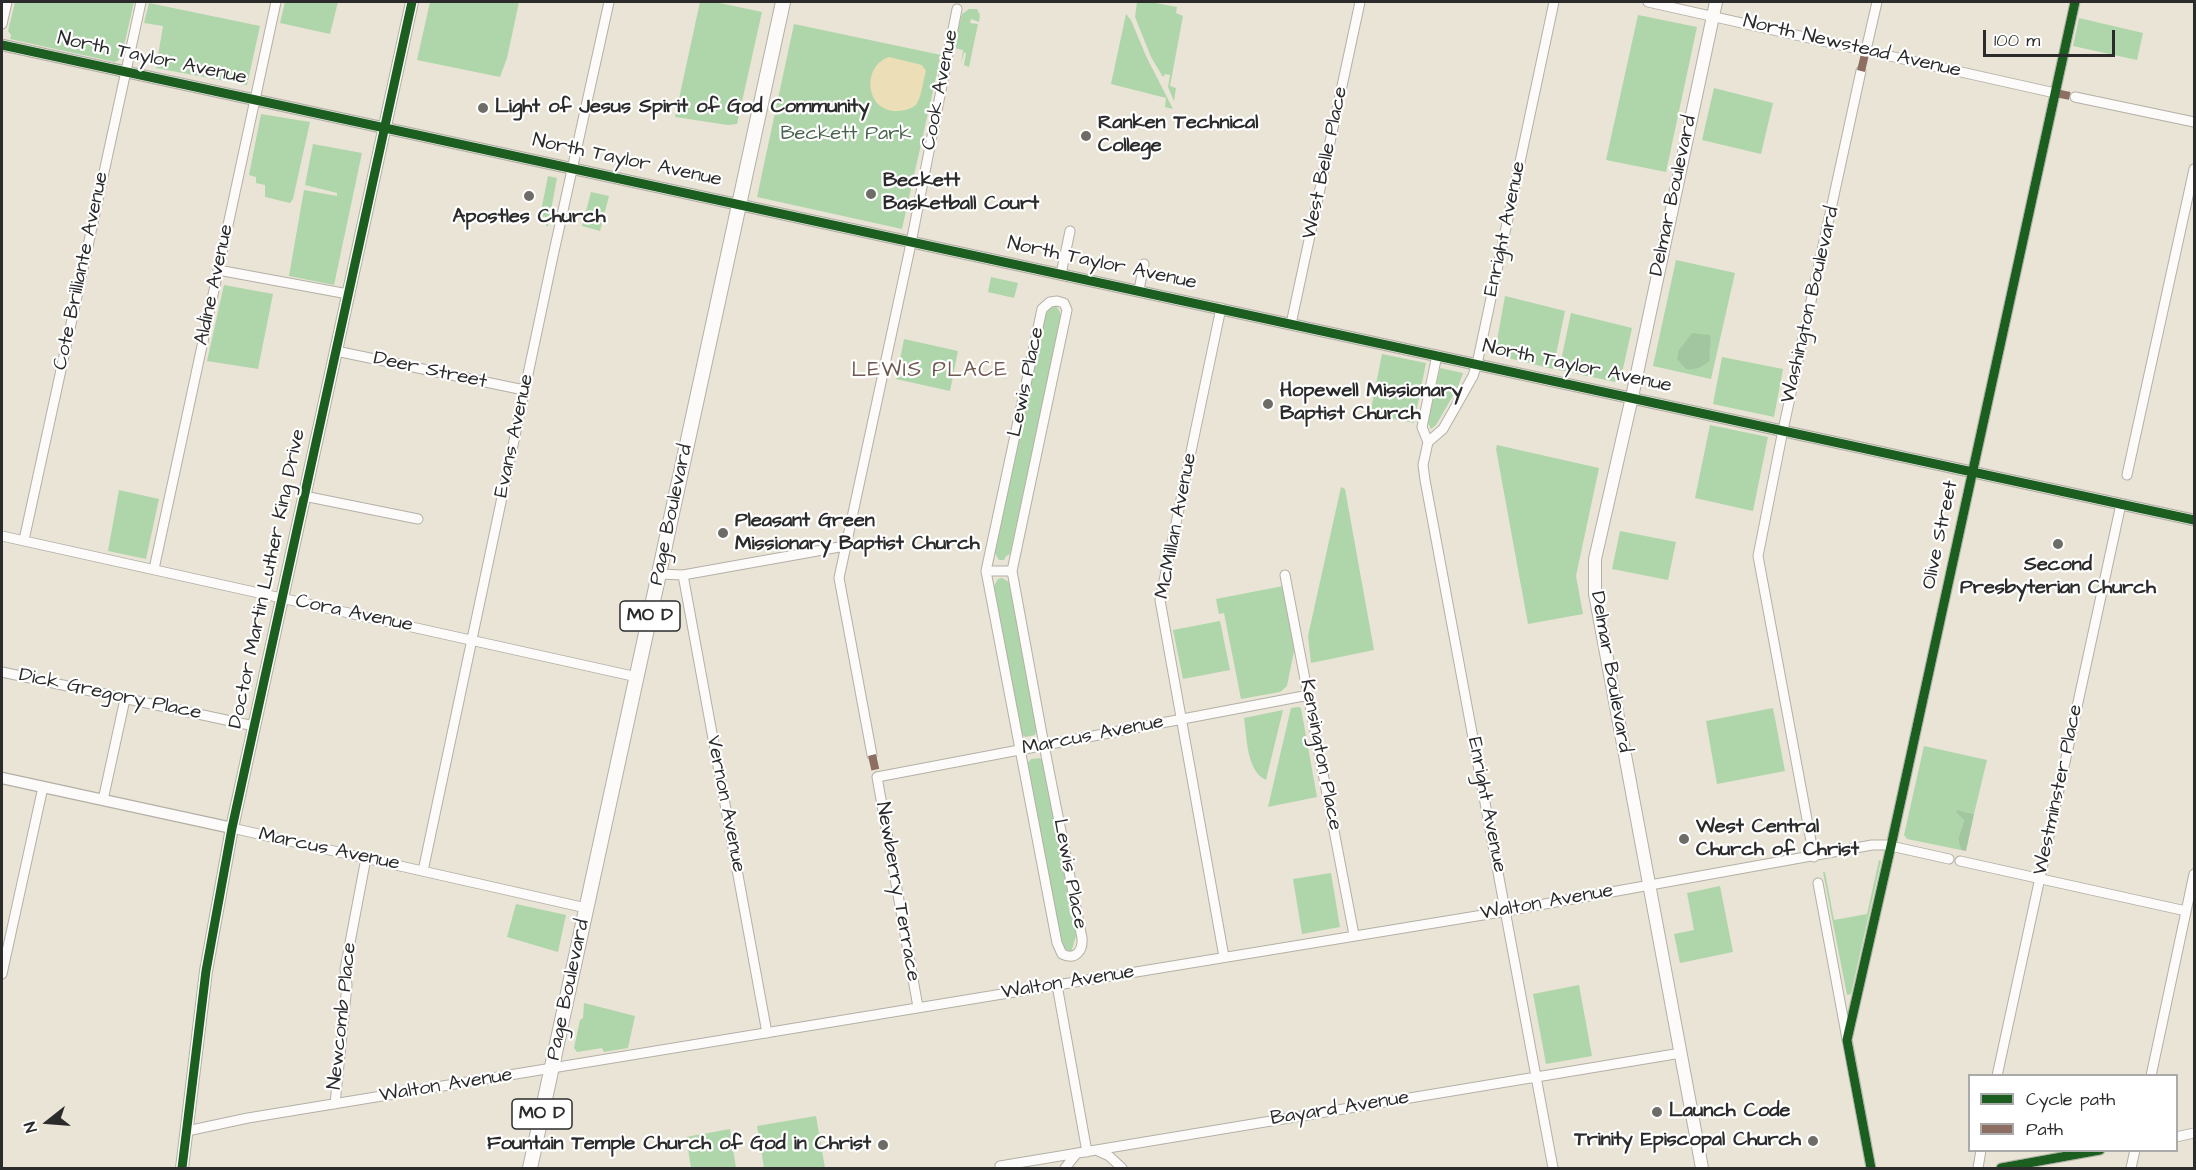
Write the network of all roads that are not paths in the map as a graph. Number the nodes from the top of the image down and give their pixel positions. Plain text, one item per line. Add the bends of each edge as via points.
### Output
1 (7, 2) edge
2 (141, 2) edge
3 (276, 2) edge
4 (412, 2) edge
5 (609, 2) edge
6 (783, 2) edge
7 (1360, 2) edge
8 (1554, 2) edge
9 (1648, 2) edge
10 (1716, 2) edge
11 (1877, 2) edge
12 (2075, 2) edge
13 (957, 9) dead end
14 (1713, 15) junction
15 (2, 24) edge
16 (2, 45) edge
17 (1866, 50) junction
18 (125, 71) junction
19 (1861, 71) dead end
20 (2055, 93) junction
21 (2075, 97) dead end
22 (256, 100) junction
23 (2194, 122) edge
24 (385, 127) junction
25 (2194, 127) edge
26 (572, 168) junction
27 (2194, 170) edge
28 (739, 203) junction
29 (1070, 231) dead end
30 (911, 241) junction
31 (1143, 264) dead end
32 (218, 270) junction
33 (1061, 274) junction
34 (1139, 290) junction
35 (348, 294) junction
36 (1221, 308) junction
37 (1291, 324) junction
38 (336, 351) junction
39 (1437, 355) junction
40 (1477, 364) junction
41 (524, 390) junction
42 (1632, 398) junction
43 (1783, 430) junction
44 (1428, 442) junction
45 (1973, 471) junction
46 (2127, 475) dead end
47 (304, 496) junction
48 (2121, 504) junction
49 (418, 519) dead end
50 (2194, 520) edge
51 (2, 536) edge
52 (24, 540) junction
53 (845, 546) junction
54 (154, 569) junction
55 (986, 571) junction
56 (1012, 571) junction
57 (659, 574) junction
58 (683, 575) junction
59 (1285, 575) dead end
60 (282, 599) junction
61 (473, 640) junction
62 (2, 672) edge
63 (637, 677) junction
64 (1309, 695) junction
65 (125, 699) junction
66 (1180, 719) junction
67 (254, 726) junction
68 (1044, 745) junction
69 (1020, 750) junction
70 (872, 755) dead end
71 (877, 777) joint
72 (2, 778) edge
73 (43, 787) junction
74 (103, 800) junction
75 (232, 828) junction
76 (1891, 846) junction
77 (1814, 857) junction
78 (366, 858) junction
79 (1948, 859) dead end
80 (1960, 861) dead end
81 (423, 871) junction
82 (2194, 874) edge
83 (2040, 878) junction
84 (1818, 883) dead end
85 (1649, 886) junction
86 (586, 908) junction
87 (1506, 911) junction
88 (2186, 911) junction
89 (1354, 935) junction
90 (1224, 957) junction
91 (2, 974) edge
92 (1057, 985) junction
93 (918, 1007) junction
94 (766, 1034) junction
95 (1847, 1040) junction
96 (1681, 1053) junction
97 (551, 1070) junction
98 (1997, 1074) edge
99 (2151, 1074) edge
100 (1536, 1077) junction
101 (334, 1104) junction
102 (187, 1131) junction
103 (2194, 1133) edge
104 (2178, 1137) edge
105 (1087, 1152) junction
106 (1981, 1152) edge
107 (2089, 1152) edge
108 (2135, 1152) edge
109 (1000, 1166) dead end
110 (182, 1168) edge
111 (530, 1168) edge
112 (1065, 1168) edge
113 (1122, 1168) edge
114 (1553, 1168) edge
115 (1702, 1168) edge
116 (1871, 1168) edge
117 (1978, 1168) edge
118 (2001, 1168) edge
119 (2131, 1168) edge

1 - 15 street
2 - 18 street, Cote Brilliante Avenue
3 - 22 street, Aldine Avenue
4 - 24 main road, Doctor Martin Luther King Drive
5 - 26 street, Evans Avenue
6 - 28 main road, Page Boulevard / MO D
7 - 37 street, West Belle Place
8 - 40 street, Enright Avenue
9 - 14 street, North Newstead Avenue
10 - 14 main road, Delmar Boulevard
11 - 17 street
12 - 20 street, Olive Street
13 - 30 street, Cook Avenue
14 - 17 street, North Newstead Avenue
14 - 42 main road, Delmar Boulevard
16 - 18 street, North Taylor Avenue
17 - 20 street, North Newstead Avenue
18 - 22 street, North Taylor Avenue
18 - 52 street, Cote Brilliante Avenue
19 - 43 street, Washington Boulevard
20 - 45 street, Olive Street
21 - 23 street
22 - 24 street, North Taylor Avenue
22 - 32 street, Aldine Avenue
23 - 25 street
24 - 26 street, North Taylor Avenue
24 - 35 main road, Doctor Martin Luther King Drive
26 - 28 street, North Taylor Avenue
26 - 41 street, Evans Avenue
27 - 46 street
28 - 30 street, North Taylor Avenue
28 - 57 main road, Page Boulevard / MO D
29 - 33 street
30 - 33 street, North Taylor Avenue
30 - 53 street
31 - 34 street
32 - 35 street
32 - 54 street, Aldine Avenue
33 - 34 street, North Taylor Avenue
34 - 36 street, North Taylor Avenue
35 - 38 main road, Doctor Martin Luther King Drive
36 - 37 street, North Taylor Avenue
36 - 66 street, McMillan Avenue via 1160,600
37 - 39 street, North Taylor Avenue
38 - 41 street, Deer Street
38 - 47 main road, Doctor Martin Luther King Drive
39 - 40 street, North Taylor Avenue
39 - 44 street, Enright Avenue via 1422,427
40 - 42 street, North Taylor Avenue
40 - 44 street, Enright Avenue via 1443,429
41 - 61 street, Evans Avenue
42 - 43 street, North Taylor Avenue
42 - 85 main road, Delmar Boulevard via 1593,578
43 - 45 street, North Taylor Avenue
43 - 77 street, Washington Boulevard via 1758,556
44 - 87 street, Enright Avenue via 1423,465 1425,480
45 - 48 street, North Taylor Avenue
45 - 76 street, Olive Street
47 - 49 street
47 - 60 main road, Doctor Martin Luther King Drive
48 - 50 street, North Taylor Avenue
48 - 83 street, Westminster Place
51 - 52 street, Cora Avenue
52 - 54 street, Cora Avenue
53 - 58 street
53 - 70 street via 839,579
54 - 60 street, Cora Avenue
55 - 56 street
55 - 56 street, Lewis Place via 1042,309 1058,301 1067,310
55 - 69 street, Lewis Place
56 - 68 street, Lewis Place
57 - 58 street
57 - 63 main road, Page Boulevard / MO D
58 - 94 street, Vernon Avenue
59 - 64 street, Kensington Place
60 - 61 street, Cora Avenue
60 - 67 main road, Doctor Martin Luther King Drive
61 - 63 street, Cora Avenue
61 - 81 street, Evans Avenue
62 - 65 street, Dick Gregory Place
63 - 86 main road, Page Boulevard / MO D
64 - 66 street, Marcus Avenue
64 - 89 street, Kensington Place
65 - 67 street, Dick Gregory Place
65 - 74 street
66 - 68 street, Marcus Avenue
66 - 90 street, McMillan Avenue
67 - 75 main road, Doctor Martin Luther King Drive
68 - 69 street, Marcus Avenue
68 - 69 street, Lewis Place via 1082,938 1079,953 1071,956 1062,954 1057,943
69 - 71 street, Marcus Avenue
71 - 93 street, Newberry Terrace
72 - 73 street, Marcus Avenue
73 - 74 street, Marcus Avenue
73 - 91 street
74 - 75 street, Marcus Avenue
75 - 78 street, Marcus Avenue
75 - 102 main road, Doctor Martin Luther King Drive via 206,971
76 - 77 street, Walton Avenue via 1872,845
76 - 79 street, Walton Avenue
76 - 95 street, Olive Street
77 - 85 street, Walton Avenue
78 - 81 street, Marcus Avenue
78 - 101 street, Newcomb Place via 345,969 347,985
80 - 83 street
81 - 86 street, Marcus Avenue
82 - 88 street
83 - 88 street
83 - 98 street, Westminster Place
84 - 95 street
85 - 87 street, Walton Avenue
85 - 96 main road, Delmar Boulevard
86 - 97 main road, Page Boulevard / MO D
87 - 89 street, Walton Avenue
87 - 100 street, Enright Avenue
88 - 99 street
89 - 90 street, Walton Avenue
90 - 92 street, Walton Avenue
92 - 93 street, Walton Avenue
92 - 105 street
93 - 94 street, Walton Avenue
94 - 97 street, Walton Avenue
95 - 116 street
96 - 100 street, Bayard Avenue
96 - 115 main road, Delmar Boulevard
97 - 101 street, Walton Avenue
97 - 111 main road, Page Boulevard / MO D
100 - 105 street, Bayard Avenue
100 - 114 street, Enright Avenue
101 - 102 street, Walton Avenue
102 - 110 main road, Doctor Martin Luther King Drive
103 - 104 street
105 - 109 street, Bayard Avenue
105 - 112 street
105 - 113 street via 1109,1156
106 - 117 street
107 - 118 street
108 - 119 street

